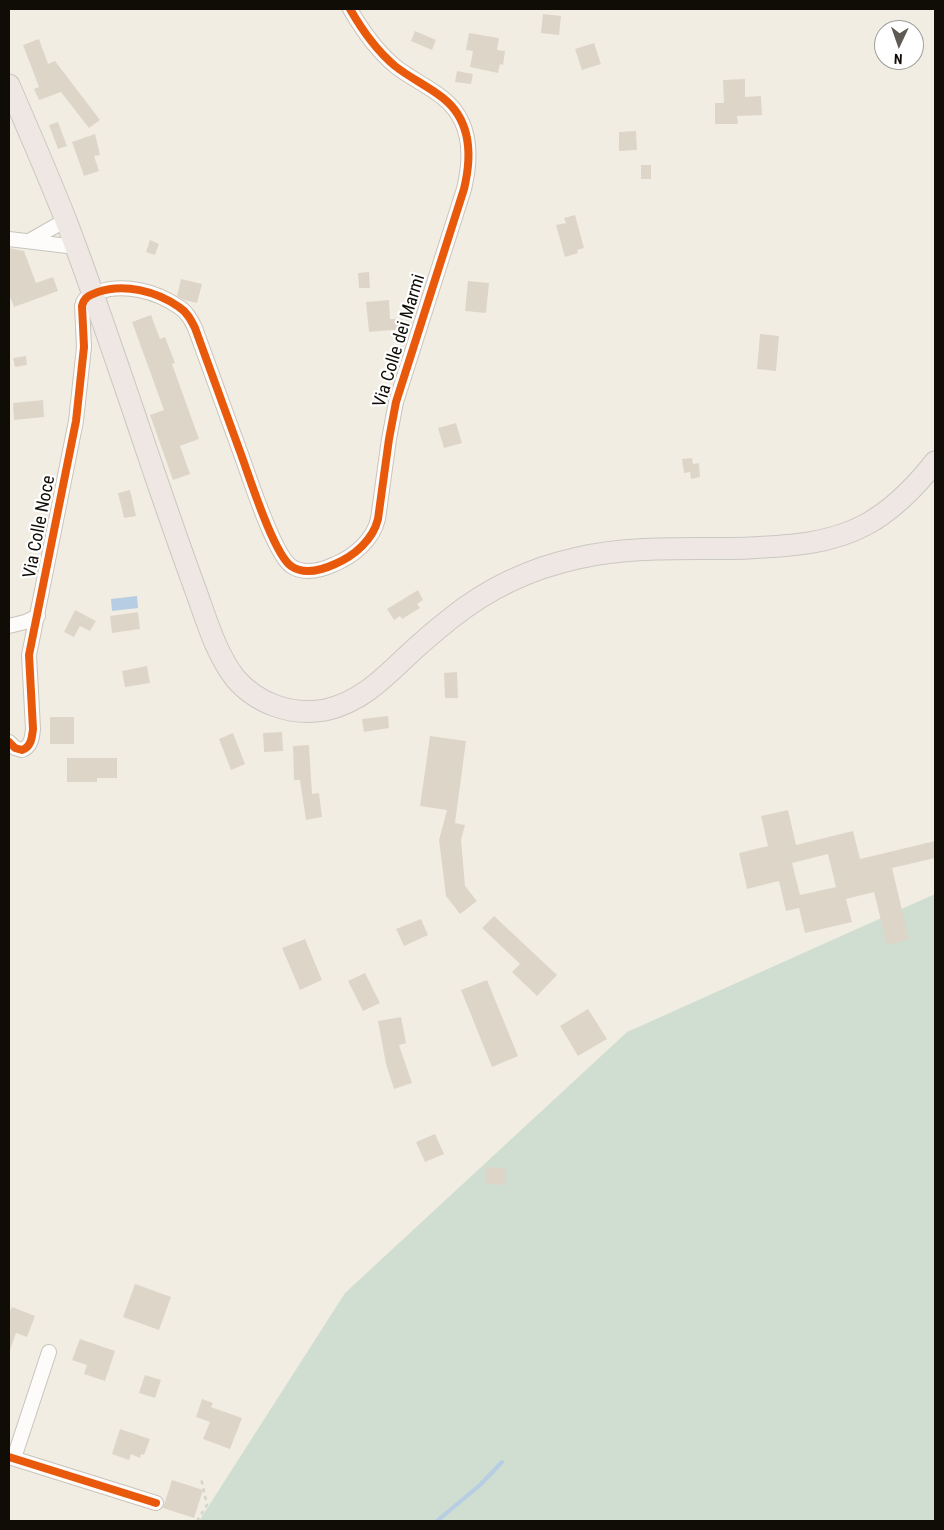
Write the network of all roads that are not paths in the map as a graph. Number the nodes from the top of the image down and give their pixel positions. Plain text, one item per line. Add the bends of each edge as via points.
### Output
1 (350, 9) edge
2 (9, 85) edge
3 (66, 220) junction
4 (9, 238) edge
5 (29, 241) junction
6 (76, 247) junction
7 (92, 294) junction
8 (935, 462) edge
9 (38, 616) junction
10 (9, 626) edge
11 (9, 742) edge
12 (49, 1352) dead end
13 (12, 1458) edge
14 (156, 1503) dead end

1 - 7 street, Via Colle dei Marmi via 383,54 455,110 465,128 469,153 464,189 399,392 390,430 378,520 368,540 352,555 328,567 306,571 289,565 264,518 195,328 187,314 167,300 134,289 111,288
2 - 3 main road
3 - 5 street
3 - 6 main road
4 - 5 street
5 - 6 street
6 - 7 main road
7 - 8 main road via 188,570 220,652 235,677 250,692 270,704 291,710 327,709 356,698 473,602 541,568 611,552 777,547 826,540 861,526 886,511
7 - 9 street, Via Colle Noce via 82,306 84,347 76,421
9 - 10 street
9 - 11 street, Via Colle Noce via 29,661 32,739 22,750
12 - 13 street
13 - 14 street

